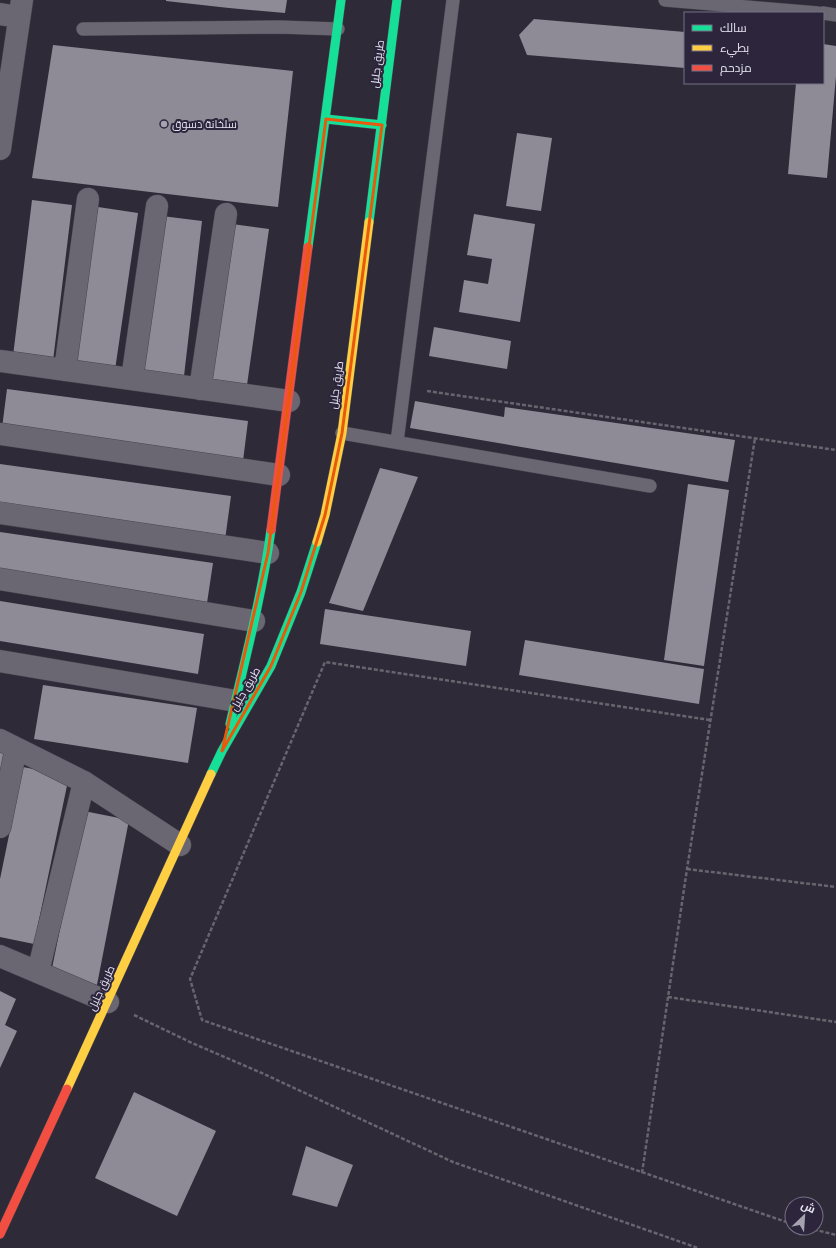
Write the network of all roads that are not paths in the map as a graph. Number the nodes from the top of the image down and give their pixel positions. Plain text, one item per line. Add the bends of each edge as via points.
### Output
1 (341, 0) edge
2 (397, 0) edge
3 (453, 0) edge
4 (665, 0) edge
5 (14, 10) edge
6 (806, 12) edge
7 (824, 13) edge
8 (836, 15) edge
9 (83, 29) dead end
10 (338, 29) junction
11 (326, 119) junction
12 (2, 123) edge
13 (382, 125) junction
14 (0, 149) edge
15 (88, 199) dead end
16 (157, 206) dead end
17 (226, 214) dead end
18 (0, 362) edge
19 (65, 370) junction
20 (132, 379) junction
21 (200, 389) junction
22 (289, 401) junction
23 (342, 433) junction
24 (0, 434) edge
25 (396, 442) junction
26 (279, 475) junction
27 (650, 486) dead end
28 (0, 513) edge
29 (268, 553) junction
30 (0, 579) edge
31 (254, 621) junction
32 (0, 661) edge
33 (236, 701) junction
34 (8, 744) edge
35 (222, 751) junction
36 (84, 782) junction
37 (0, 827) edge
38 (180, 845) junction
39 (0, 956) edge
40 (38, 972) junction
41 (108, 1002) junction
42 (0, 1234) edge

1 - 10 main road, طريق جليل
2 - 13 main road, طريق جليل
3 - 25 lane
4 - 6 lane
5 - 12 street
7 - 8 lane
9 - 10 lane
10 - 11 main road, طريق جليل
11 - 13 main road
11 - 22 main road, طريق جليل
12 - 14 street
13 - 23 main road, طريق جليل
15 - 19 street
16 - 20 street
17 - 21 street
18 - 19 street
19 - 20 street
20 - 21 street
21 - 22 street
22 - 26 main road, طريق جليل
23 - 25 lane
23 - 35 main road, طريق جليل via 325,515 301,592 271,666
24 - 26 street
25 - 27 lane
26 - 29 main road, طريق جليل
28 - 29 street
29 - 31 main road, طريق جليل
30 - 31 street
31 - 33 main road, طريق جليل
32 - 33 street
33 - 35 main road, طريق جليل
34 - 36 street
34 - 37 street
35 - 38 main road, طريق جليل
36 - 38 street
36 - 40 street
38 - 41 main road, طريق جليل
39 - 40 street
40 - 41 street
41 - 42 main road, طريق جليل

